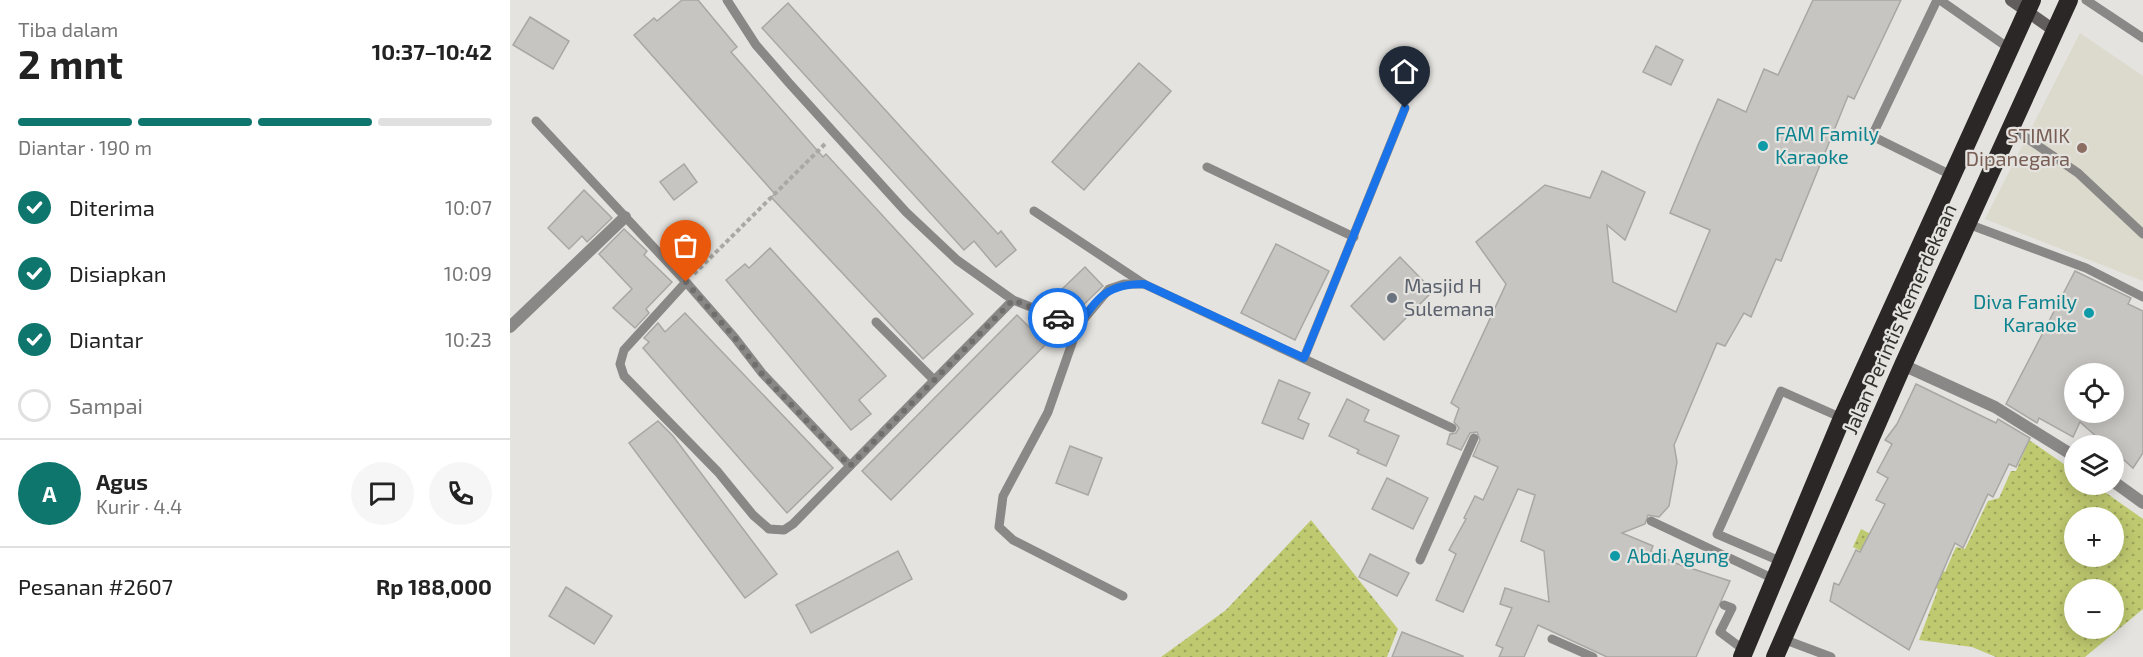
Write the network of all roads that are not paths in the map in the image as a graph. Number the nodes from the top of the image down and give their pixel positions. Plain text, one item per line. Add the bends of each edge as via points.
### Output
1 (727, 0) edge
2 (1938, 0) edge
3 (2010, 0) edge
4 (2069, 0) edge
5 (2086, 0) edge
6 (2030, 6) edge
7 (2055, 31) junction
8 (2143, 38) edge
9 (2010, 49) junction
10 (1405, 108) dead end
11 (536, 121) dead end
12 (2012, 128) junction
13 (1207, 167) dead end
14 (1951, 175) junction
15 (1034, 211) dead end
16 (625, 217) junction
17 (1968, 224) junction
18 (2143, 234) edge
19 (1354, 237) junction
20 (686, 282) junction
21 (1144, 284) junction
22 (2143, 297) edge
23 (1013, 300) junction
24 (876, 322) dead end
25 (1078, 326) junction
26 (510, 327) edge
27 (1304, 358) junction
28 (1903, 365) junction
29 (934, 380) junction
30 (1842, 418) junction
31 (1452, 428) dead end
32 (1474, 438) dead end
33 (2064, 450) edge
34 (850, 466) junction
35 (2124, 489) edge
36 (2143, 503) edge
37 (1651, 521) dead end
38 (1420, 560) dead end
39 (1778, 571) junction
40 (1123, 596) dead end
41 (1724, 605) dead end
42 (1552, 639) dead end
43 (1783, 639) junction
44 (1743, 653) edge
45 (1593, 657) edge
46 (1775, 657) edge
47 (1831, 657) edge

1 - 23 lane via 756,45 906,212 957,260
2 - 9 lane
2 - 14 lane via 1872,136
3 - 6 main road
4 - 7 highway, Jalan Perintis Kemerdekaan
5 - 8 lane
6 - 7 main road
6 - 9 highway, Jalan Perintis Kemerdekaan
7 - 12 highway, Jalan Perintis Kemerdekaan
9 - 14 highway, Jalan Perintis Kemerdekaan
10 - 19 lane
11 - 16 lane
12 - 17 highway, Jalan Perintis Kemerdekaan
12 - 18 lane via 2078,173
13 - 19 lane
14 - 30 highway, Jalan Perintis Kemerdekaan
15 - 21 lane
16 - 20 lane
16 - 26 street
17 - 22 lane via 2086,268
17 - 28 highway, Jalan Perintis Kemerdekaan
19 - 27 lane
20 - 34 lane via 762,374
20 - 34 lane via 624,350 620,364 624,376 769,529 784,530 793,525
21 - 25 lane via 1109,289
21 - 27 lane
23 - 25 lane
23 - 29 lane
24 - 29 lane
25 - 40 lane via 1048,412 1003,496 999,527 1013,540
27 - 31 lane
28 - 33 street via 1995,407
28 - 43 highway, Jalan Perintis Kemerdekaan
29 - 34 lane
30 - 39 highway, Jalan Perintis Kemerdekaan
30 - 39 lane via 1781,391 1717,534
32 - 38 lane
35 - 36 street
37 - 39 lane
39 - 44 highway, Jalan Perintis Kemerdekaan
41 - 44 lane via 1732,608 1720,632
42 - 45 lane
43 - 46 highway, Jalan Perintis Kemerdekaan
43 - 47 lane

